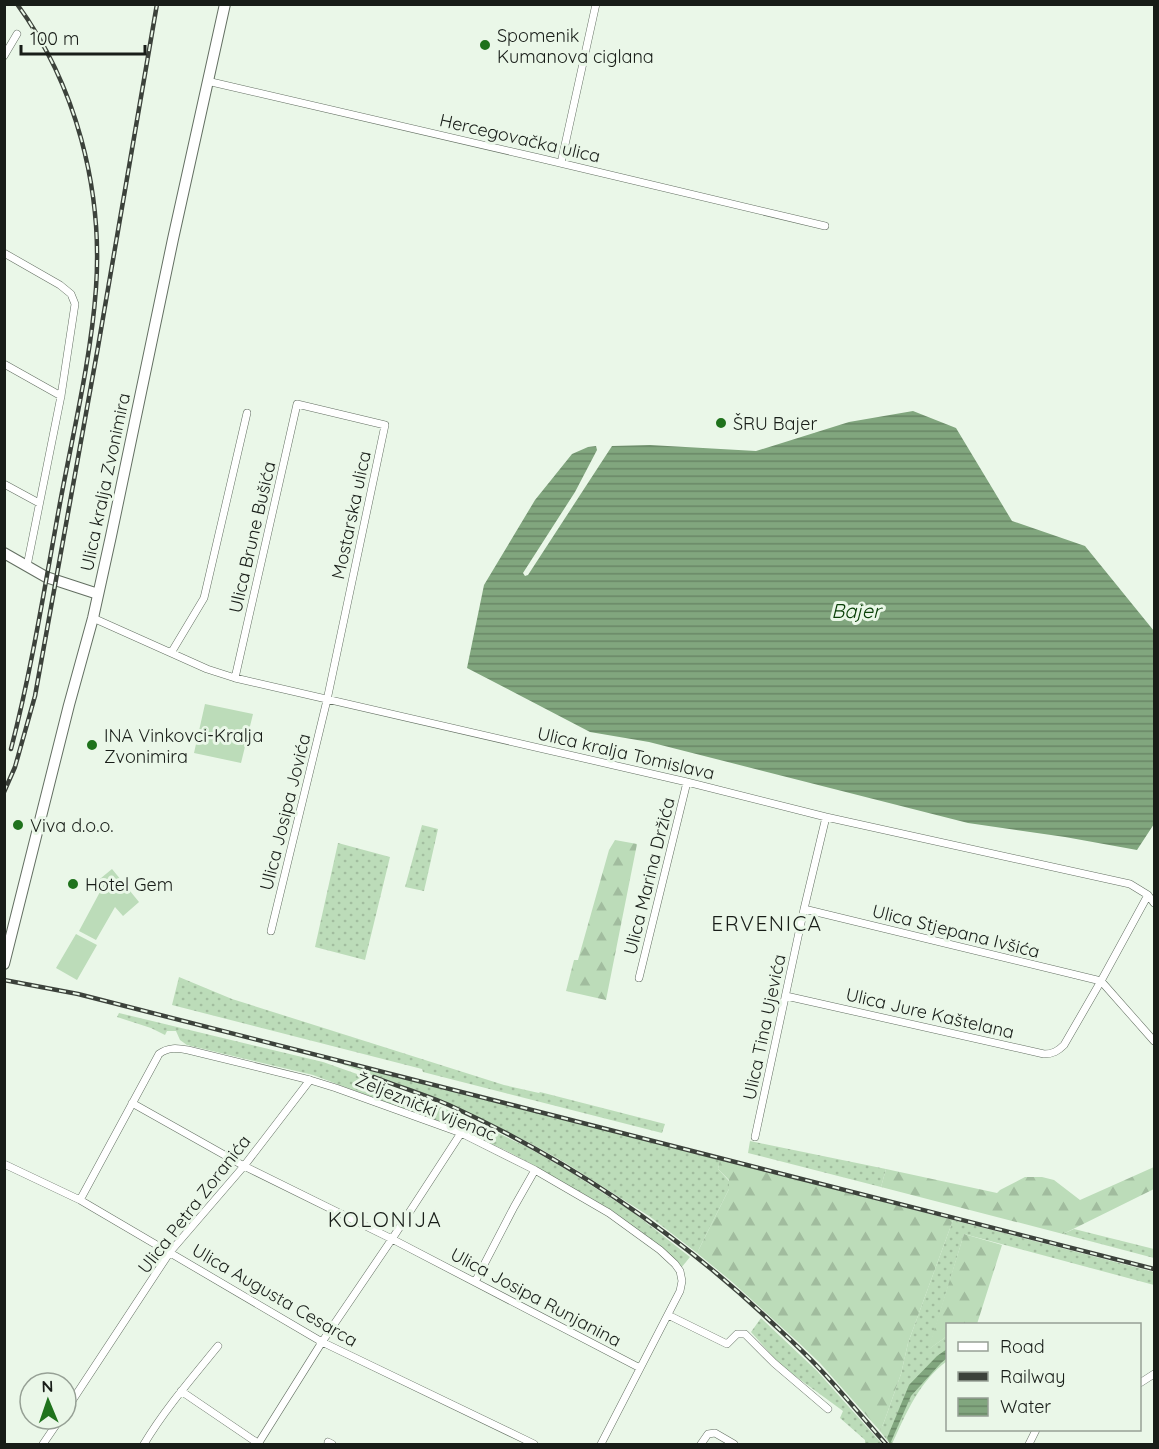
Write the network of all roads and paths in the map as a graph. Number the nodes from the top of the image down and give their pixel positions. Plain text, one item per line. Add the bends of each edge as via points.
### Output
1 (225, 4) edge
2 (596, 4) edge
3 (18, 34) dead end
4 (4, 56) edge
5 (207, 81) junction
6 (561, 163) junction
7 (825, 226) dead end
8 (4, 253) edge
9 (4, 364) edge
10 (61, 396) junction
11 (297, 404) joint
12 (247, 413) dead end
13 (4, 484) edge
14 (39, 503) junction
15 (4, 553) edge
16 (27, 566) junction
17 (98, 594) junction
18 (93, 618) junction
19 (171, 653) junction
20 (235, 678) junction
21 (327, 700) junction
22 (687, 782) junction
23 (826, 817) junction
24 (1148, 895) junction
25 (1155, 903) edge
26 (804, 909) junction
27 (271, 931) dead end
28 (4, 964) edge
29 (639, 978) dead end
30 (1101, 981) junction
31 (786, 996) junction
32 (1155, 1041) edge
33 (309, 1080) junction
34 (132, 1102) junction
35 (461, 1133) junction
36 (755, 1137) dead end
37 (4, 1164) edge
38 (244, 1166) junction
39 (535, 1170) junction
40 (80, 1200) junction
41 (392, 1239) junction
42 (170, 1252) junction
43 (476, 1282) junction
44 (668, 1315) junction
45 (322, 1342) junction
46 (218, 1346) dead end
47 (640, 1368) junction
48 (1155, 1374) edge
49 (1141, 1382) edge
50 (182, 1391) junction
51 (78, 1392) edge
52 (828, 1409) dead end
53 (52, 1431) edge
54 (43, 1444) edge
55 (144, 1444) edge
56 (258, 1444) edge
57 (534, 1444) edge
58 (601, 1444) edge
59 (701, 1444) edge
60 (734, 1444) edge

1 - 5 main road, Ulica kralja Zvonimira
2 - 6 street
3 - 4 street
5 - 6 street, Hercegovačka ulica
5 - 17 main road, Ulica kralja Zvonimira
6 - 7 street, Hercegovačka ulica
8 - 10 street via 60,285 71,294 75,304
9 - 10 street
10 - 14 street
11 - 20 street, Ulica Brune Bušića
11 - 21 street, Mostarska ulica via 385,425
12 - 19 street via 204,598
13 - 14 street
14 - 16 street
15 - 16 main road
16 - 17 main road via 51,579
17 - 18 main road, Ulica kralja Zvonimira
18 - 19 street, Ulica kralja Tomislava
18 - 28 main road, Ulica kralja Zvonimira
19 - 20 street, Ulica kralja Tomislava
20 - 21 street, Ulica kralja Tomislava
21 - 22 street, Ulica kralja Tomislava
21 - 27 street, Ulica Josipa Jovića
22 - 23 street, Ulica kralja Tomislava
22 - 29 street, Ulica Marina Držića
23 - 24 street, Ulica kralja Tomislava via 1130,884
23 - 26 street, Ulica Tina Ujevića
24 - 25 street, Ulica kralja Tomislava
24 - 30 street
26 - 30 street, Ulica Stjepana Ivšića
26 - 31 street, Ulica Tina Ujevića
30 - 31 street, Ulica Jure Kaštelana via 1064,1045 1052,1054
30 - 32 street
31 - 36 street, Ulica Tina Ujevića
33 - 34 street, Željeznički vijenac via 188,1050 165,1049
33 - 35 street, Željeznički vijenac
33 - 38 street, Ulica Petra Zoranića
34 - 38 street, Ulica Josipa Runjanina
34 - 40 street
35 - 39 street, Željeznički vijenac
35 - 41 street
37 - 40 street, Ulica Augusta Cesarca
38 - 41 street, Ulica Josipa Runjanina
38 - 42 street, Ulica Petra Zoranića
39 - 43 street
39 - 44 street, Željeznički vijenac via 609,1213 675,1264 682,1281
40 - 42 street, Ulica Augusta Cesarca
41 - 43 street, Ulica Josipa Runjanina
41 - 45 street
42 - 45 street, Ulica Augusta Cesarca
42 - 51 street, Ulica Petra Zoranića
43 - 47 street, Ulica Josipa Runjanina
44 - 47 street
44 - 52 street via 727,1344 737,1334 745,1334
45 - 56 street
45 - 57 street, Ulica Augusta Cesarca
46 - 50 street
47 - 58 street
48 - 49 street
50 - 55 street
50 - 56 street
53 - 54 street
59 - 60 street via 708,1434 715,1433

